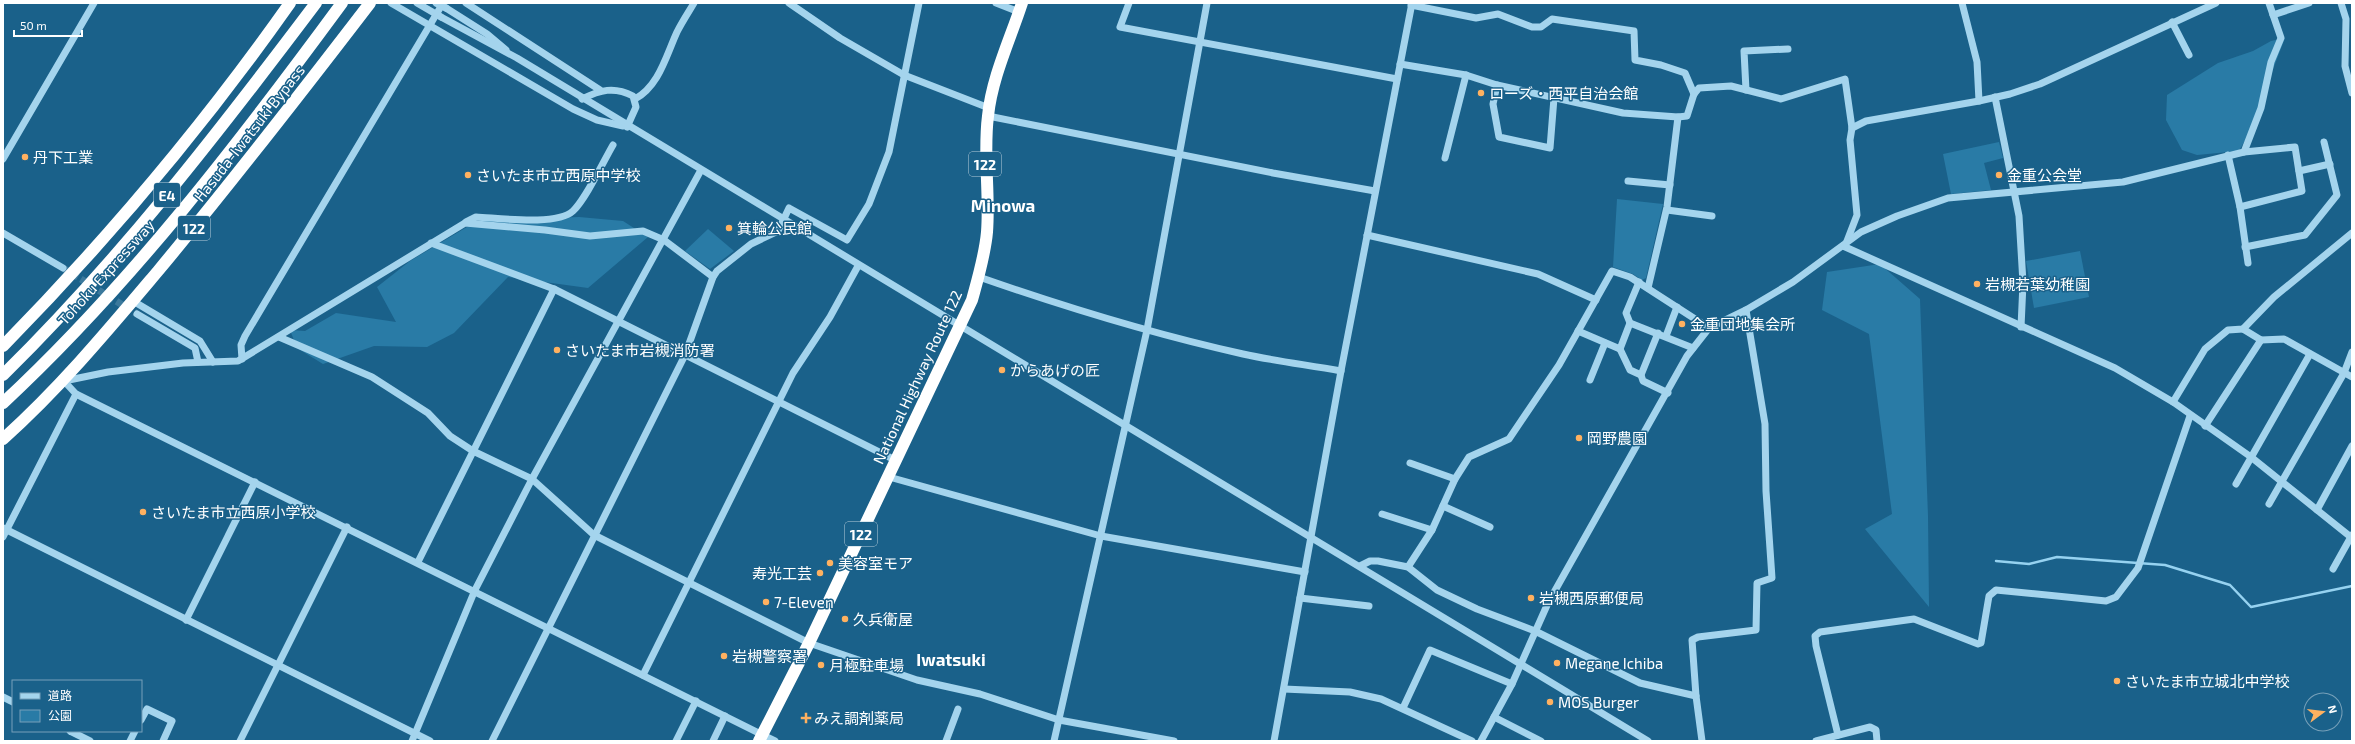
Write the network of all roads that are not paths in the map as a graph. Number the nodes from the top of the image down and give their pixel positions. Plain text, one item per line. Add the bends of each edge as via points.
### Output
1 (94, 3) edge
2 (290, 3) edge
3 (316, 3) edge
4 (342, 3) edge
5 (370, 3) edge
6 (391, 3) edge
7 (417, 3) edge
8 (436, 3) edge
9 (466, 3) edge
10 (694, 3) edge
11 (789, 3) edge
12 (919, 3) edge
13 (996, 3) edge
14 (1129, 3) edge
15 (1207, 3) edge
16 (1962, 3) edge
17 (2268, 3) edge
18 (2309, 3) edge
19 (2341, 3) edge
20 (1411, 4) edge
21 (2211, 4) edge
22 (444, 6) edge
23 (1021, 7) edge
24 (2273, 15) junction
25 (2172, 22) junction
26 (430, 25) junction
27 (1200, 43) junction
28 (1788, 49) dead end
29 (2189, 56) dead end
30 (517, 58) junction
31 (1400, 64) junction
32 (904, 75) junction
33 (1466, 76) junction
34 (1397, 79) junction
35 (1497, 85) junction
36 (600, 90) junction
37 (1746, 90) junction
38 (2352, 93) edge
39 (1694, 94) junction
40 (1995, 97) junction
41 (1554, 98) junction
42 (582, 99) junction
43 (635, 99) junction
44 (1978, 101) junction
45 (988, 112) junction
46 (1678, 117) junction
47 (627, 126) junction
48 (1852, 128) junction
49 (2324, 142) dead end
50 (613, 145) dead end
51 (2244, 152) junction
52 (1179, 154) junction
53 (2228, 155) junction
54 (3, 158) edge
55 (1445, 158) dead end
56 (2330, 164) junction
57 (701, 170) junction
58 (2299, 171) junction
59 (1628, 181) dead end
60 (1670, 185) junction
61 (1375, 191) junction
62 (2016, 192) junction
63 (2240, 207) junction
64 (1667, 210) junction
65 (1712, 216) dead end
66 (783, 220) junction
67 (465, 223) junction
68 (3, 233) edge
69 (2352, 233) edge
70 (1367, 235) junction
71 (664, 240) junction
72 (431, 243) junction
73 (1843, 246) junction
74 (2245, 247) junction
75 (2248, 263) dead end
76 (858, 266) junction
77 (63, 268) tunnel mouth
78 (713, 277) junction
79 (978, 277) junction
80 (1639, 282) junction
81 (1648, 288) junction
82 (554, 289) junction
83 (1596, 300) junction
84 (133, 301) junction
85 (1677, 307) junction
86 (1746, 310) junction
87 (136, 314) tunnel mouth
88 (619, 322) junction
89 (1630, 323) junction
90 (960, 326) junction
91 (2021, 327) junction
92 (1709, 328) junction
93 (2243, 329) junction
94 (1147, 330) junction
95 (1578, 331) junction
96 (1658, 333) junction
97 (1666, 336) junction
98 (279, 337) junction
99 (2261, 340) junction
100 (1605, 343) junction
101 (3, 346) edge
102 (1693, 348) junction
103 (1620, 349) junction
104 (2352, 352) edge
105 (2310, 354) junction
106 (685, 355) junction
107 (242, 359) junction
108 (198, 362) junction
109 (213, 362) junction
110 (1341, 371) junction
111 (2344, 373) junction
112 (3, 375) edge
113 (1641, 375) junction
114 (2352, 377) edge
115 (64, 380) junction
116 (1590, 380) dead end
117 (1668, 393) junction
118 (76, 394) junction
119 (780, 401) junction
120 (2173, 402) junction
121 (3, 403) edge
122 (2190, 416) junction
123 (1125, 426) junction
124 (2205, 426) junction
125 (3, 439) edge
126 (2352, 446) edge
127 (473, 451) junction
128 (2251, 457) junction
129 (897, 461) junction
130 (1410, 463) dead end
131 (889, 477) junction
132 (532, 479) junction
133 (1455, 479) junction
134 (2283, 481) junction
135 (255, 482) junction
136 (2236, 484) dead end
137 (2269, 504) dead end
138 (1443, 506) junction
139 (2317, 510) junction
140 (1382, 514) dead end
141 (1490, 527) dead end
142 (5, 528) edge
143 (347, 528) junction
144 (1432, 530) junction
145 (3, 536) edge
146 (594, 536) junction
147 (1101, 536) junction
148 (2352, 536) edge
149 (1311, 537) junction
150 (418, 562) junction
151 (1360, 566) junction
152 (1408, 567) junction
153 (2333, 569) dead end
154 (1305, 572) junction
155 (688, 584) junction
156 (475, 590) junction
157 (1300, 598) junction
158 (1369, 606) dead end
159 (186, 620) junction
160 (548, 627) junction
161 (1535, 631) junction
162 (809, 643) junction
163 (278, 664) junction
164 (1521, 665) junction
165 (643, 675) junction
166 (1512, 684) junction
167 (1284, 689) junction
168 (1696, 696) junction
169 (3, 697) edge
170 (696, 701) junction
171 (12, 702) edge
172 (1403, 708) junction
173 (958, 709) dead end
174 (725, 716) junction
175 (1494, 717) junction
176 (142, 718) edge
177 (1059, 720) junction
178 (72, 732) edge
179 (134, 732) edge
180 (1838, 735) junction
181 (414, 737) edge
182 (761, 738) edge
183 (90, 741) edge
184 (130, 741) edge
185 (163, 741) edge
186 (240, 741) edge
187 (430, 741) edge
188 (492, 741) edge
189 (676, 741) edge
190 (713, 741) edge
191 (775, 741) edge
192 (946, 741) edge
193 (1054, 741) edge
194 (1174, 741) edge
195 (1274, 741) edge
196 (1472, 741) edge
197 (1481, 741) edge
198 (1541, 741) edge
199 (1648, 741) edge
200 (1702, 741) edge
201 (1816, 741) edge
202 (1877, 741) edge

1 - 54 street
2 - 101 highway via 215,106 149,187 64,283
3 - 112 highway, Tohoku Expressway / E4 via 175,186 65,311
4 - 121 highway, Tohoku Expressway / E4 via 244,134 184,207 67,340
5 - 84 highway, Hasuda-Iwatsuki Bypass / 122 via 237,176
6 - 26 street
7 - 30 street, bridge
8 - 22 street, bridge
9 - 36 street
10 - 43 street via 655,80 648,90
11 - 32 street via 840,38
12 - 32 street
13 - 23 street
14 - 27 street via 1120,27
15 - 27 street
16 - 44 street via 1977,62
17 - 24 street
18 - 24 street
19 - 38 street via 2346,19 2346,66
20 - 31 street
20 - 39 street via 1476,18 1498,14 1532,27 1542,27 1552,19 1634,31 1635,60 1685,73
21 - 25 street
22 - 26 street
22 - 30 street via 487,34
23 - 45 highway, National Highway Route 122 / 122 via 994,84
24 - 51 street via 2281,38 2271,62 2262,108
25 - 29 street
25 - 40 street via 2076,69 2040,84
26 - 47 street via 573,108 597,120
26 - 107 street via 245,336 241,345
27 - 34 street
27 - 52 street
28 - 37 street via 1744,50
30 - 42 street
31 - 33 street
31 - 34 street
32 - 45 street
32 - 66 street via 889,152 869,204 847,240 789,208
33 - 35 street
33 - 55 street
34 - 61 street
35 - 41 street
35 - 41 street via 1493,104 1498,137 1550,148
36 - 42 street
36 - 43 street via 626,92
37 - 39 street via 1731,86 1699,88
37 - 48 street via 1781,99 1845,79
39 - 46 street via 1687,116
40 - 44 street
40 - 62 street
41 - 46 street via 1623,114
42 - 47 street
43 - 47 street via 636,107
44 - 48 street via 1866,121
45 - 52 street
45 - 79 highway, National Highway Route 122 / 122 via 985,164 987,232
46 - 60 street
47 - 57 street
48 - 73 street via 1850,140 1857,215 1850,237
49 - 56 street
50 - 67 street via 577,207 566,216 553,220 476,217
51 - 53 street
51 - 58 street via 2295,147
52 - 61 street
52 - 94 street
53 - 62 street via 2123,182
53 - 63 street
56 - 58 street
56 - 74 street via 2337,195 2305,235
57 - 66 street
57 - 71 street
58 - 63 street via 2302,191
59 - 60 street
60 - 64 street
61 - 70 street
62 - 73 street via 1948,198 1861,232
62 - 91 street via 2023,283
63 - 74 street
64 - 65 street
64 - 81 street
66 - 76 street
66 - 78 street via 778,231 751,244
67 - 71 street via 590,236 643,231
67 - 72 street
68 - 77 street
69 - 93 street via 2274,297
70 - 83 street via 1538,274
70 - 110 street
71 - 78 street
71 - 88 street
72 - 82 street
72 - 98 street
73 - 86 street via 1793,282
73 - 91 street
74 - 75 street
76 - 90 street
76 - 119 street via 830,317 793,373
78 - 106 street
79 - 90 highway, National Highway Route 122 / 122 via 972,300
79 - 94 street via 1060,306
80 - 81 street
80 - 83 street via 1612,271
80 - 89 street via 1626,313
81 - 85 street
82 - 88 street
82 - 127 street
83 - 95 street
84 - 109 street via 200,341
84 - 115 highway, Hasuda-Iwatsuki Bypass / 122
85 - 92 street
85 - 97 street
86 - 92 street
86 - 168 street via 1765,424 1766,491 1772,578 1757,583 1756,630 1698,637 1692,640
87 - 108 street via 195,348
88 - 106 street
88 - 132 street
89 - 96 street
89 - 103 street
90 - 123 street
90 - 129 highway, National Highway Route 122 / 122
91 - 120 street via 2115,368
92 - 102 street
93 - 99 street
93 - 120 street via 2228,330 2205,349
94 - 110 street via 1244,354
94 - 123 street
95 - 100 street
95 - 133 street via 1559,365 1509,439 1469,457
96 - 97 street
96 - 113 street
97 - 102 street
98 - 107 street
98 - 127 street via 372,377 428,413 450,436
99 - 105 street via 2284,339
99 - 124 street
100 - 103 street
100 - 116 street
102 - 117 street
103 - 113 street via 1630,370
104 - 111 street
105 - 111 street
105 - 128 street
106 - 119 street
106 - 146 street
107 - 109 street
108 - 109 street
108 - 115 street via 108,372
110 - 149 street
111 - 114 street
111 - 134 street
113 - 117 street via 1643,381
115 - 118 street
115 - 125 highway, Hasuda-Iwatsuki Bypass / 122
117 - 161 street via 1548,603
118 - 135 street
118 - 142 street
119 - 129 street
119 - 155 street
120 - 122 street
122 - 124 street
122 - 180 street via 2138,568 2116,597 2106,601 1996,590 1990,596 1981,643 1978,644 1914,619 1820,632 1815,636
123 - 147 street
123 - 149 street
124 - 128 street
126 - 139 street
127 - 132 street
127 - 150 street
128 - 134 street
128 - 136 street
129 - 131 highway, National Highway Route 122 / 122
130 - 133 street
131 - 147 street
131 - 162 highway, National Highway Route 122 / 122
132 - 146 street
132 - 156 street
133 - 138 street
134 - 137 street
134 - 139 street
135 - 143 street
135 - 159 street
138 - 141 street
138 - 144 street
139 - 148 street
140 - 144 street
142 - 145 street
142 - 159 street
143 - 150 street
143 - 163 street
144 - 152 street
146 - 155 street
146 - 160 street
147 - 154 street
147 - 177 street
148 - 153 street
149 - 151 street
149 - 154 street
150 - 156 street
151 - 152 street via 1370,561 1378,561
151 - 164 street
152 - 161 street via 1437,590 1477,609
154 - 157 street
155 - 162 street
155 - 165 street
156 - 160 street
156 - 181 street
157 - 158 street
157 - 167 street
159 - 163 street
160 - 165 street
160 - 188 street
161 - 164 street
161 - 168 street via 1640,683
162 - 177 street via 917,680 980,694
162 - 182 highway, National Highway Route 122 / 122
163 - 181 street
163 - 186 street
164 - 166 street
164 - 199 street
165 - 170 street
166 - 172 street via 1430,650
166 - 175 street
167 - 172 street via 1350,692 1381,699
167 - 195 street
168 - 200 street
169 - 171 street
170 - 174 street
170 - 189 street
172 - 196 street
173 - 192 street
174 - 182 street
174 - 190 street
175 - 197 street
175 - 198 street
176 - 185 street via 147,709 172,721
177 - 193 street
177 - 194 street
178 - 183 street
179 - 184 street
180 - 201 street
180 - 202 street via 1870,727 1876,730
181 - 187 street
182 - 191 street

